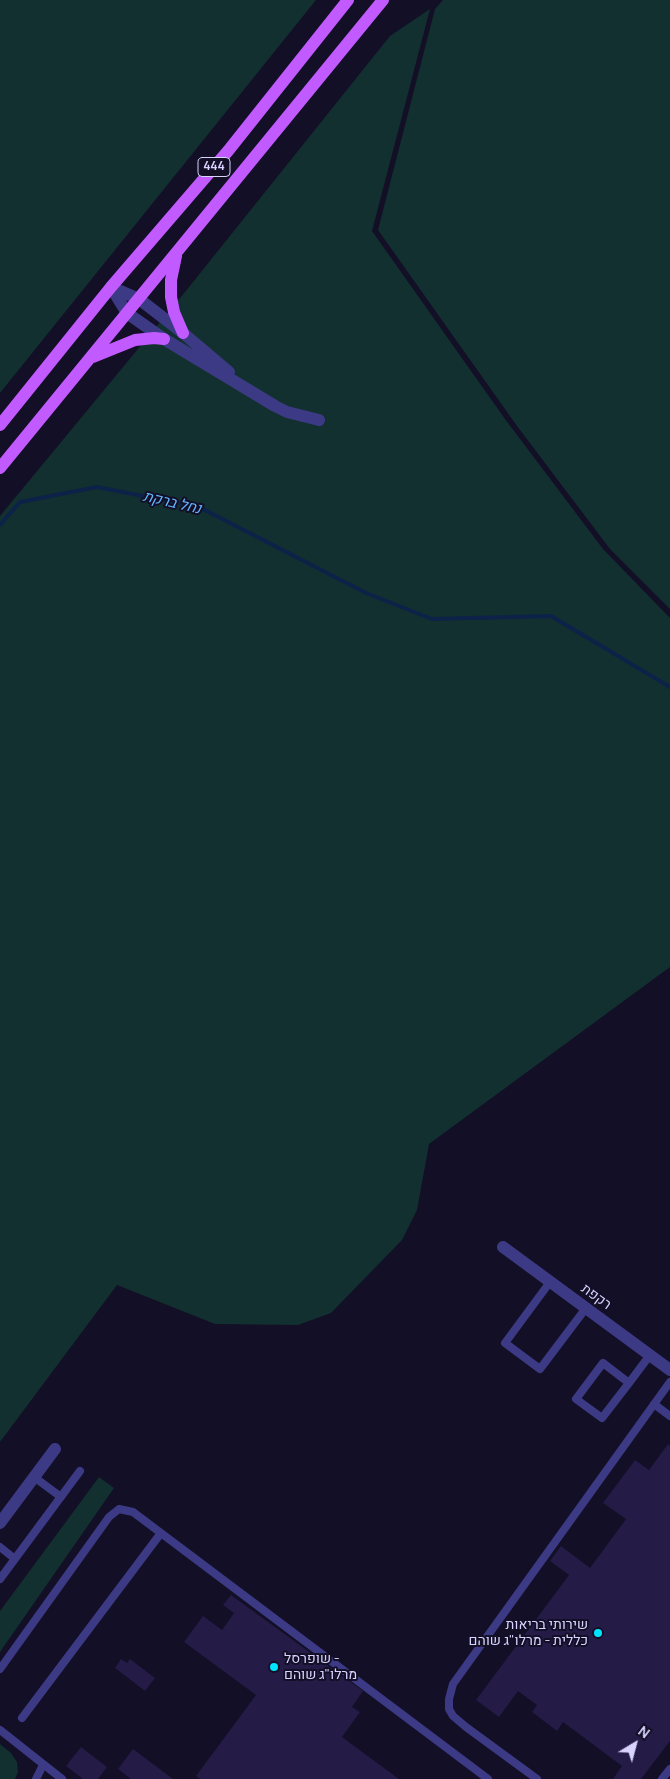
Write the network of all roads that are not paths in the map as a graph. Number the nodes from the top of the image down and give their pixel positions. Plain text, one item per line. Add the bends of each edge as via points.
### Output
1 (348, 0) edge
2 (383, 0) edge
3 (176, 253) junction
4 (111, 287) junction
5 (139, 299) junction
6 (127, 313) junction
7 (184, 333) junction
8 (164, 339) junction
9 (91, 358) junction
10 (260, 398) junction
11 (319, 420) dead end
12 (0, 425) edge
13 (0, 468) edge
14 (503, 1247) dead end
15 (550, 1282) junction
16 (586, 1308) junction
17 (650, 1355) junction
18 (670, 1370) edge
19 (670, 1382) edge
20 (629, 1383) junction
21 (654, 1404) junction
22 (670, 1416) edge
23 (56, 1449) dead end
24 (80, 1471) dead end
25 (34, 1477) junction
26 (61, 1497) junction
27 (0, 1523) edge
28 (161, 1534) junction
29 (0, 1547) edge
30 (15, 1559) junction
31 (0, 1579) edge
32 (0, 1669) edge
33 (22, 1718) dead end
34 (0, 1730) edge
35 (44, 1765) junction
36 (670, 1769) edge
37 (36, 1779) edge
38 (62, 1779) edge
39 (488, 1779) edge
40 (537, 1779) edge
41 (662, 1779) edge

1 - 4 main road, 444 via 228,152
2 - 3 main road, 444
3 - 5 main road, 444
3 - 7 main road via 171,297
4 - 5 street
4 - 6 street
4 - 12 main road, 444
5 - 6 main road, 444
5 - 7 street
6 - 8 street
6 - 9 main road, 444
7 - 10 street
8 - 9 main road via 135,340
8 - 10 street
9 - 13 main road, 444
10 - 11 street via 287,412
14 - 15 street, רקפת
15 - 16 street, רקפת
15 - 16 lane via 505,1343 540,1369
16 - 17 street, רקפת
17 - 18 street, רקפת
17 - 20 lane
19 - 21 lane
20 - 20 lane via 602,1418 576,1399 603,1364
21 - 22 lane
21 - 40 lane via 453,1684 450,1709 453,1716
23 - 25 street
24 - 26 lane
25 - 26 lane
25 - 27 street
26 - 30 lane
28 - 32 lane via 133,1512 119,1509 109,1517
28 - 33 lane
28 - 39 lane
29 - 30 lane
30 - 31 lane
34 - 35 lane
35 - 37 lane
35 - 38 lane
36 - 41 lane

